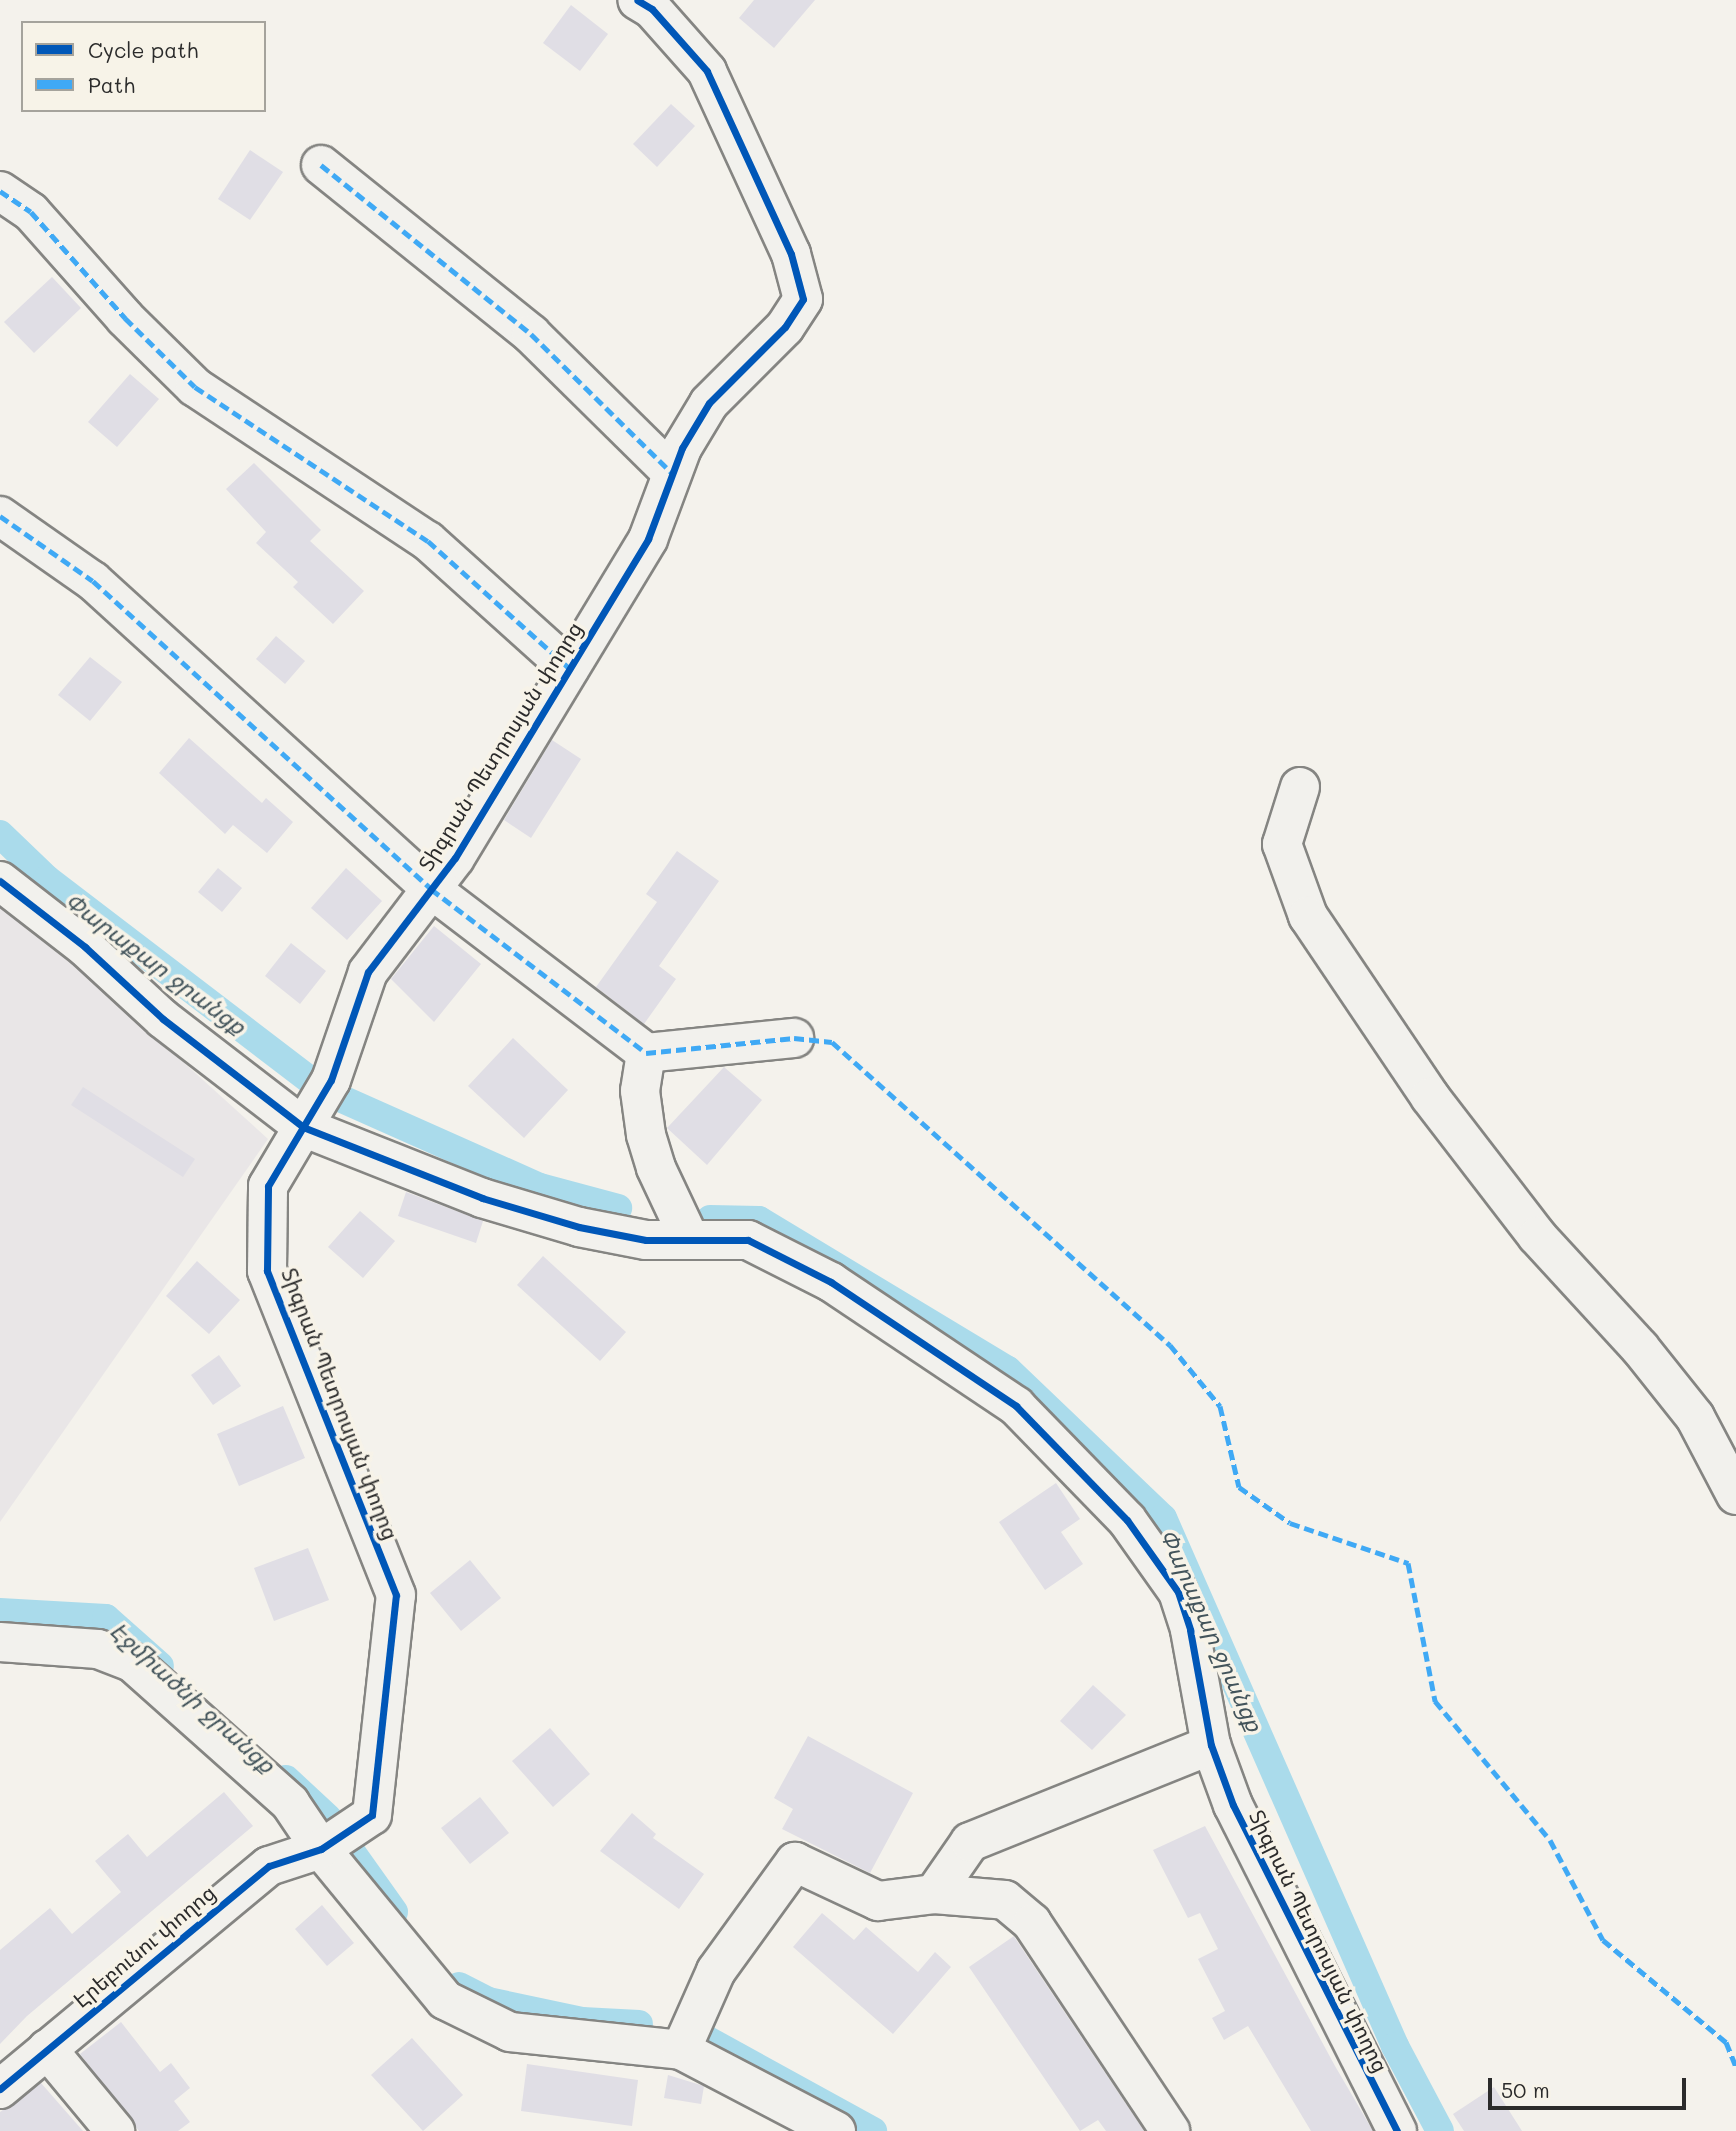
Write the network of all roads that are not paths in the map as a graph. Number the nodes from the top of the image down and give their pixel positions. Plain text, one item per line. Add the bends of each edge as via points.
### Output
1 (637, 0) edge
2 (321, 165) dead end
3 (0, 191) edge
4 (672, 473) junction
5 (0, 516) edge
6 (569, 668) junction
7 (1300, 787) dead end
8 (0, 881) edge
9 (431, 889) junction
10 (794, 1038) dead end
11 (646, 1053) junction
12 (303, 1127) junction
13 (689, 1238) junction
14 (1736, 1495) edge
15 (0, 1642) edge
16 (1211, 1745) junction
17 (321, 1849) junction
18 (934, 1894) junction
19 (47, 2049) junction
20 (681, 2050) junction
21 (0, 2089) edge
22 (116, 2131) edge
23 (836, 2131) edge
24 (1170, 2131) edge
25 (1397, 2131) edge

1 - 4 street, Տիգրան Պետրոսյան փողոց via 652,9 707,71 791,254 803,299 785,327 709,403 681,448
2 - 4 street via 531,334
3 - 6 street via 31,212 125,318 195,387 428,541
4 - 6 street, Տիգրան Պետրոսյան փողոց via 648,539
5 - 9 street via 93,581
6 - 9 street, Տիգրան Պետրոսյան փողոց via 455,858
7 - 14 street via 1282,844 1308,916 1430,1097 1521,1215 1695,1417
8 - 12 street, Տիգրան Պետրոսյան փողոց via 85,947 163,1019
9 - 11 street
9 - 12 street, Տիգրան Պետրոսյան փողոց via 368,972 331,1080
10 - 11 street
11 - 13 street via 640,1091 646,1135
12 - 13 street, Տիգրան Պետրոսյան փողոց via 482,1198 579,1227 646,1240
12 - 17 street, Տիգրան Պետրոսյան փողոց via 268,1186 267,1271 396,1595 372,1815
13 - 16 street, Տիգրան Պետրոսյան փողոց via 748,1240 831,1282 993,1389 1043,1432 1127,1520 1178,1592 1191,1630
15 - 17 street via 98,1649 132,1662 290,1803
16 - 18 street via 970,1842
16 - 25 street, Տիգրան Պետրոսյան փողոց via 1233,1805
17 - 19 street, Էրեբունու փողոց via 269,1866
17 - 20 street via 445,2000 510,2032
18 - 20 street via 878,1901 795,1862 716,1970
18 - 24 street via 1005,1900 1032,1923
19 - 21 street, Էրեբունու փողոց
19 - 22 street
20 - 23 street

